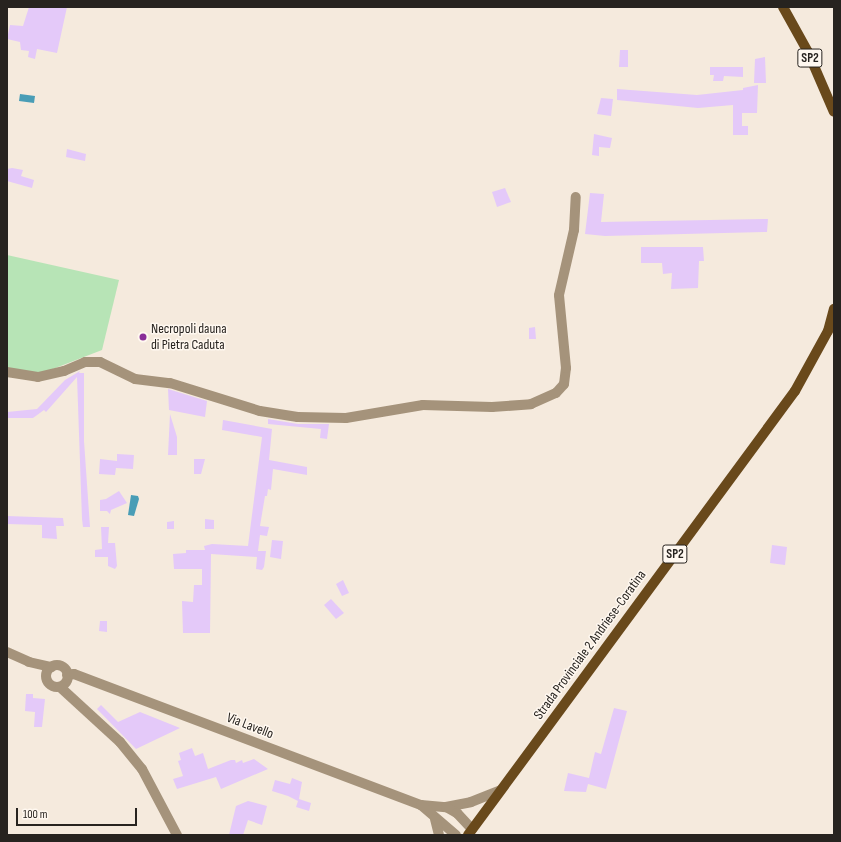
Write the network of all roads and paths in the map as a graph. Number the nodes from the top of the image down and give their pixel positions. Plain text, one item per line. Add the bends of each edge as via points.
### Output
1 (783, 7) edge
2 (834, 112) edge
3 (576, 197) dead end
4 (834, 309) edge
5 (7, 372) edge
6 (7, 652) edge
7 (29, 662) junction
8 (51, 668) junction
9 (67, 675) junction
10 (46, 677) junction
11 (60, 687) junction
12 (501, 790) junction
13 (421, 805) junction
14 (446, 807) junction
15 (435, 819) junction
16 (470, 832) edge
17 (177, 835) edge
18 (439, 835) edge
19 (456, 835) edge

1 - 2 main road, SP2 via 808,52
3 - 5 street via 574,230 560,295 566,368 564,384 556,393 531,404 492,407 424,405 346,418 298,417 260,411 181,386 135,379 100,362 85,362 64,371 38,377
4 - 12 main road, Strada Provinciale 2 Andriese-Coratina / SP2 via 828,331 795,391
6 - 7 street
7 - 8 street
7 - 10 street
8 - 9 street via 61,667
8 - 10 street
9 - 11 street via 67,681
9 - 13 street, Via Lavello via 81,677
10 - 11 street via 51,685
11 - 17 street via 120,742 142,770
12 - 14 street, Via Lavello via 470,802
12 - 16 main road, Strada Provinciale 2 Andriese-Coratina / SP2
13 - 14 street, Via Lavello
13 - 15 street, Via Lavello
14 - 16 street via 457,813
15 - 18 street
15 - 19 street, Via Lavello

